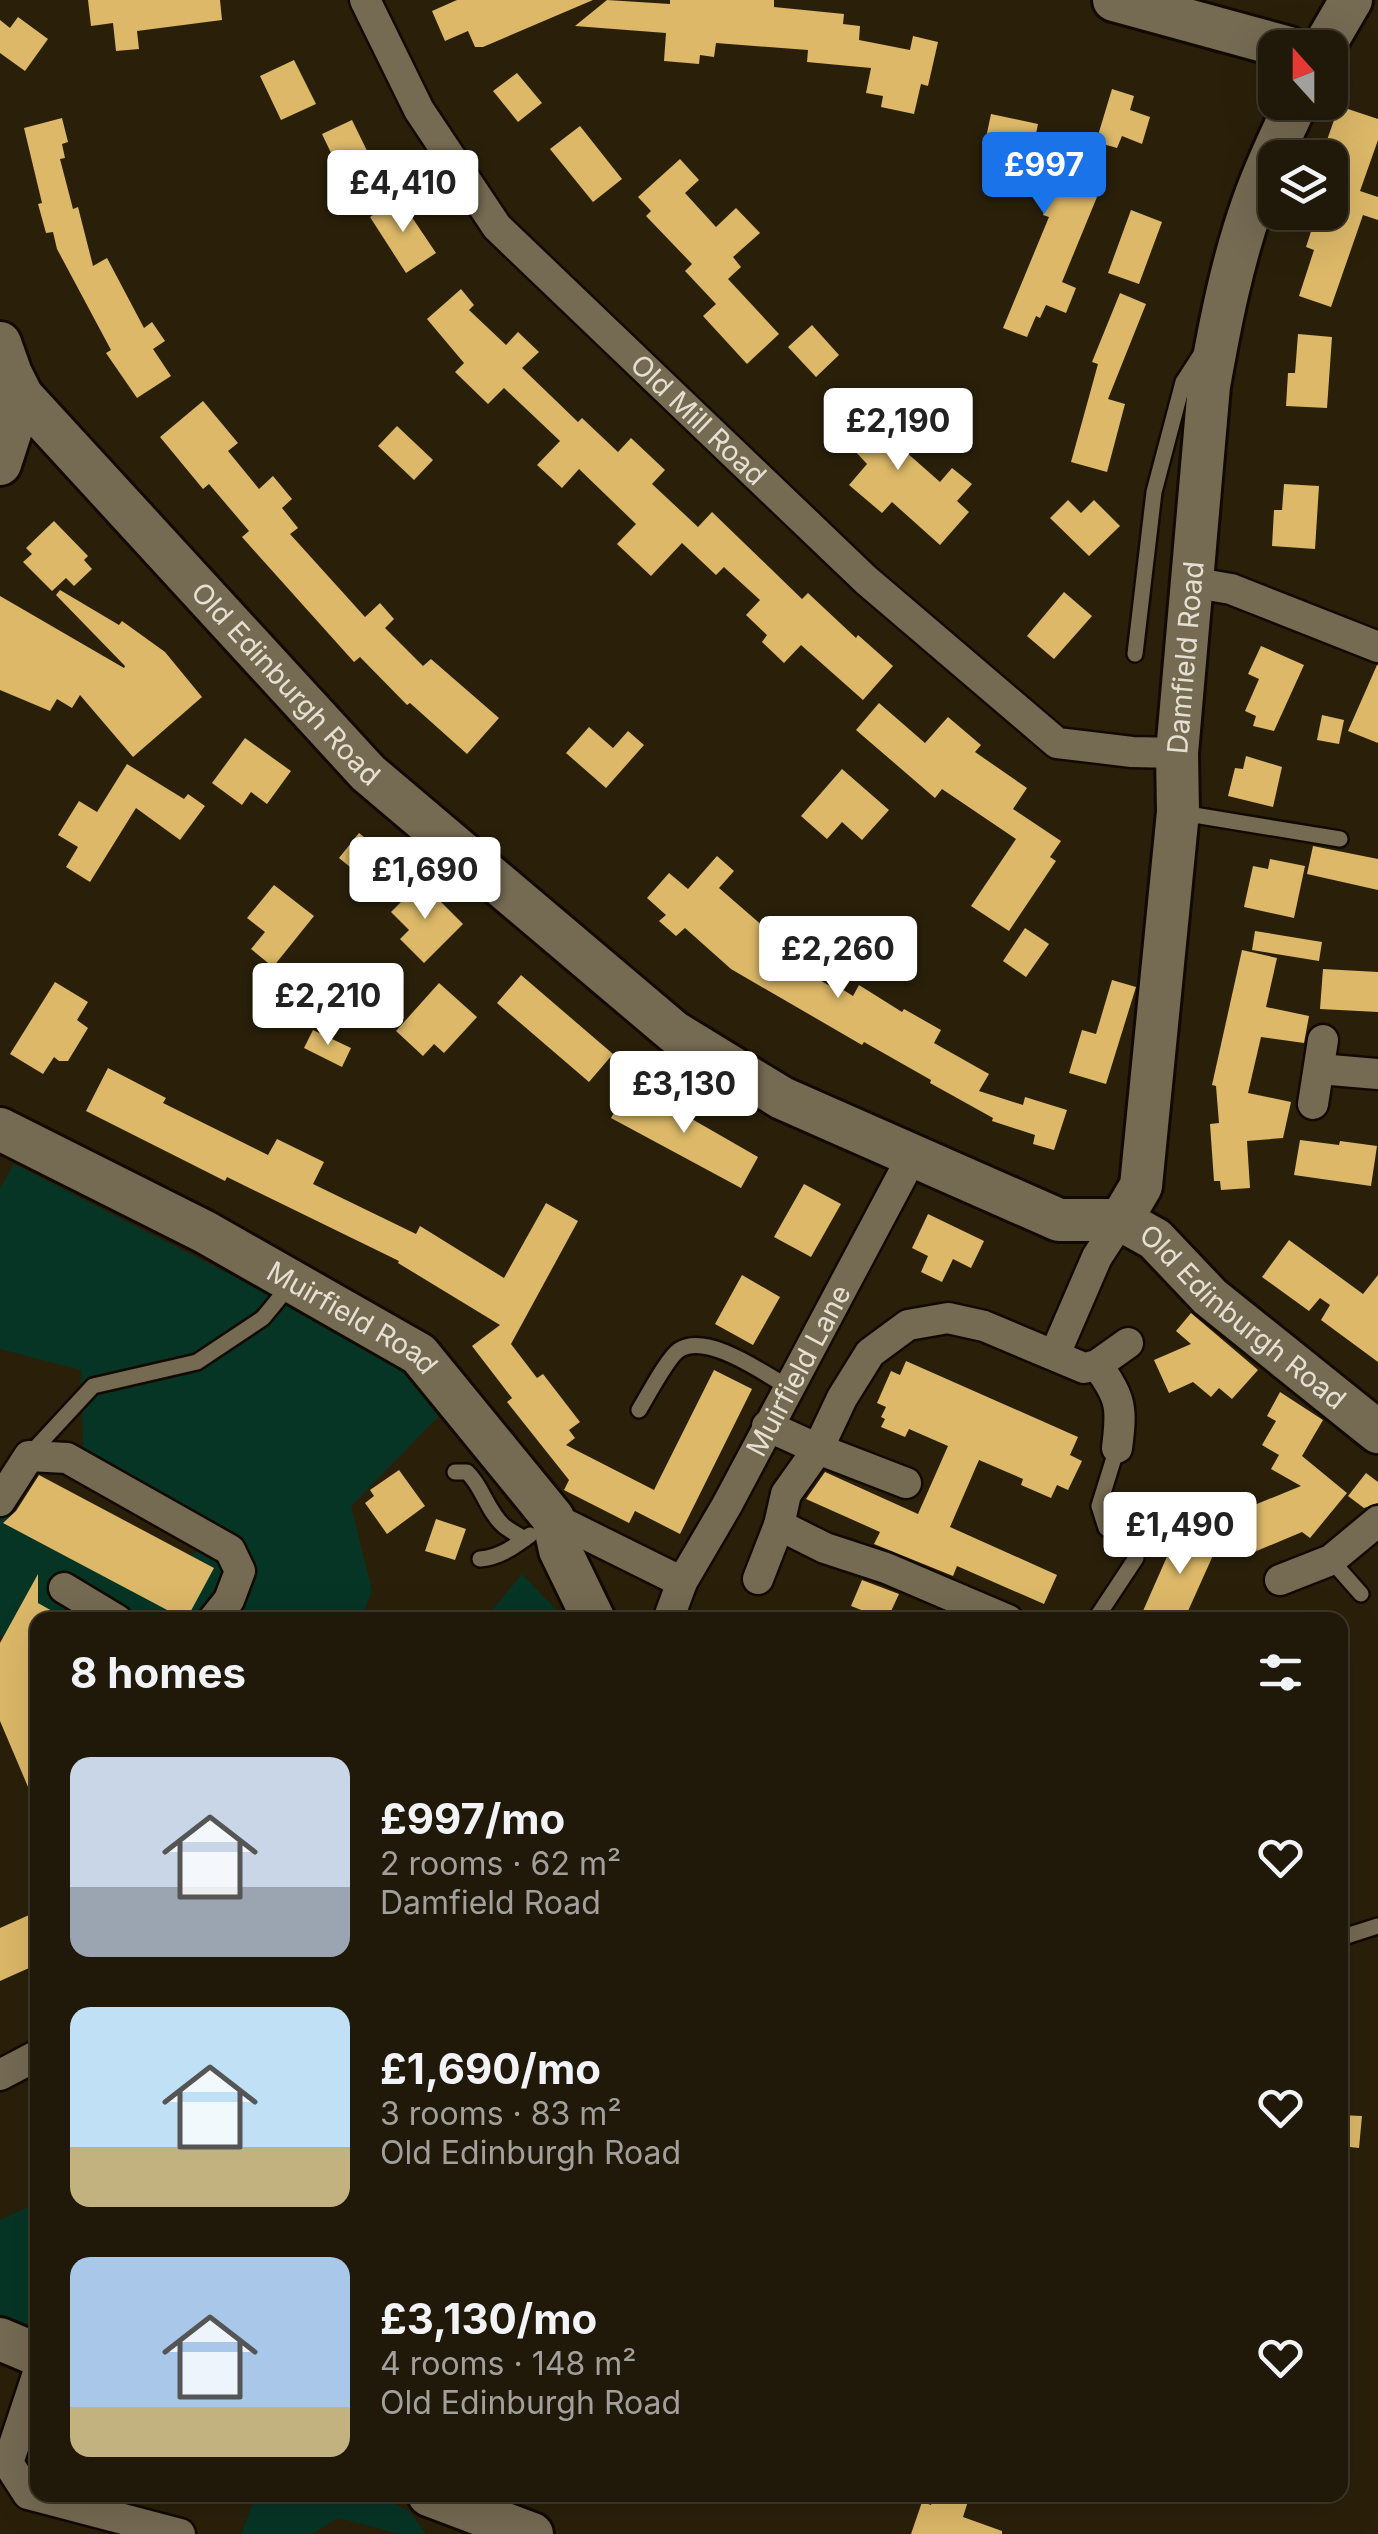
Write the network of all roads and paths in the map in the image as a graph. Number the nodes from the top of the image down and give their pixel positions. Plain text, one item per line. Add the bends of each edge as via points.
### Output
1 (366, 0) edge
2 (1114, 0) edge
3 (1351, 0) edge
4 (1334, 30) edge
5 (1258, 40) edge
6 (1288, 120) edge
7 (1220, 326) junction
8 (0, 343) edge
9 (22, 396) junction
10 (0, 464) edge
11 (1190, 582) junction
12 (1378, 647) edge
13 (1135, 654) dead end
14 (1177, 753) junction
15 (1178, 812) junction
16 (1340, 839) dead end
17 (1378, 1074) edge
18 (1312, 1104) dead end
19 (0, 1130) edge
20 (912, 1156) junction
21 (1121, 1220) junction
22 (292, 1282) junction
23 (1128, 1343) dead end
24 (1055, 1354) junction
25 (1097, 1365) junction
26 (788, 1387) junction
27 (639, 1410) dead end
28 (767, 1426) junction
29 (1378, 1432) edge
30 (1117, 1448) joint
31 (818, 1449) junction
32 (28, 1456) junction
33 (454, 1472) dead end
34 (906, 1483) dead end
35 (0, 1501) edge
36 (1378, 1521) edge
37 (778, 1525) junction
38 (539, 1528) junction
39 (480, 1559) dead end
40 (1331, 1560) junction
41 (758, 1579) dead end
42 (1280, 1580) dead end
43 (682, 1582) junction
44 (64, 1588) dead end
45 (1361, 1594) dead end
46 (100, 1612) edge
47 (220, 1612) edge
48 (590, 1612) edge
49 (671, 1612) edge
50 (989, 1612) edge
51 (1101, 1612) edge
52 (1378, 1926) edge
53 (1348, 1935) edge
54 (30, 2060) edge
55 (0, 2075) edge
56 (0, 2340) edge
57 (30, 2351) edge
58 (30, 2397) edge
59 (30, 2495) edge
60 (58, 2502) edge
61 (448, 2502) edge
62 (483, 2515) edge
63 (180, 2534) edge
64 (532, 2534) edge

1 - 14 street, Old Mill Road via 418,110 497,227 866,580 1057,743
2 - 5 street
3 - 4 street
6 - 7 street, Damfield Road via 1253,202
7 - 11 street, Damfield Road
7 - 13 lane via 1183,382 1158,474
8 - 9 street, Old Edinburgh Road
9 - 10 street
9 - 20 street, Old Edinburgh Road via 368,773 674,1032 782,1098
11 - 12 street via 1230,589
11 - 14 street, Damfield Road
14 - 15 street, Damfield Road
15 - 16 lane
15 - 21 street, Damfield Road via 1140,1186
17 - 18 street via 1321,1054
19 - 22 street, Muirfield Road
20 - 21 street, Old Edinburgh Road via 1059,1220
20 - 26 street, Muirfield Lane
21 - 24 street via 1097,1257
21 - 29 street, Old Edinburgh Road via 1155,1238 1210,1297
22 - 32 lane via 264,1318 197,1362 93,1386
22 - 38 street, Muirfield Road via 419,1354
23 - 25 street
24 - 25 street via 1084,1368
24 - 31 street via 948,1318 908,1324 870,1353
25 - 30 street via 1122,1412
26 - 27 lane via 698,1345 672,1356
26 - 28 street, Muirfield Lane
28 - 31 street
28 - 43 street, Muirfield Lane
30 - 51 lane via 1099,1506 1106,1528 1130,1538 1136,1558
31 - 34 street
31 - 37 street via 786,1494
32 - 35 street
32 - 47 street via 67,1458 230,1550 240,1571
33 - 38 lane via 468,1472 477,1481 503,1525
36 - 40 street
37 - 41 street
37 - 50 street
38 - 39 lane via 511,1549
38 - 43 street
38 - 48 street, Muirfield Road via 560,1550
40 - 42 street
40 - 45 lane
43 - 49 street, Muirfield Lane
44 - 46 street
52 - 53 lane
54 - 55 street
56 - 57 street
58 - 59 street via 8,2464
60 - 63 street
61 - 62 street
62 - 64 street

